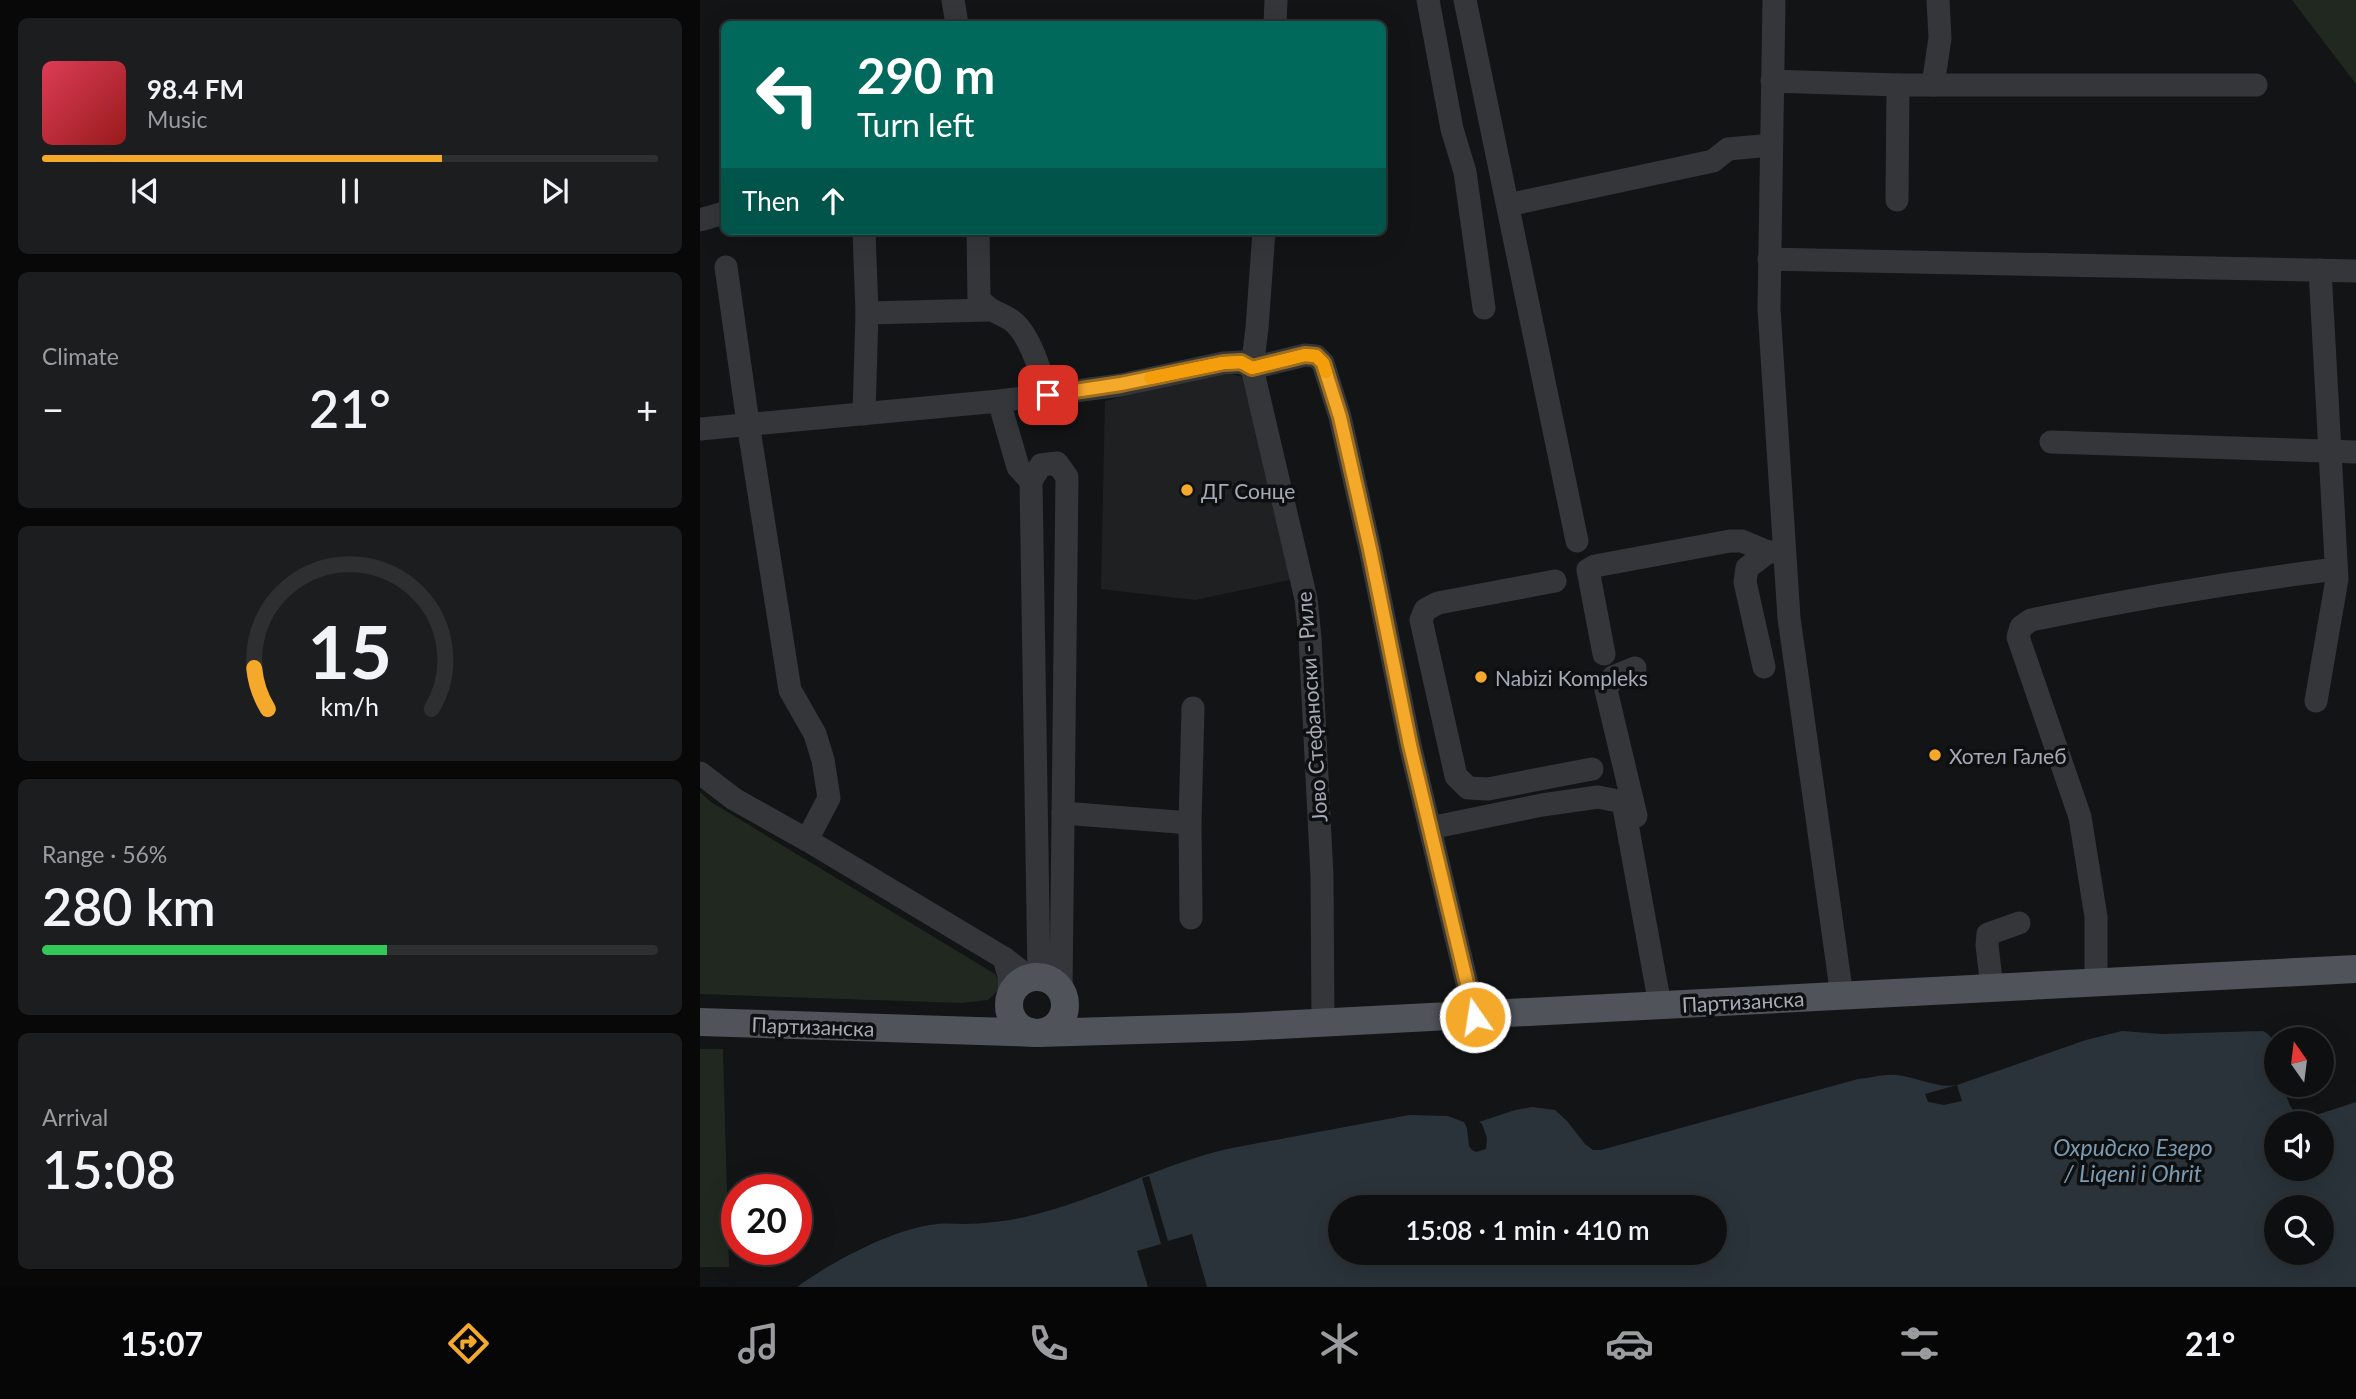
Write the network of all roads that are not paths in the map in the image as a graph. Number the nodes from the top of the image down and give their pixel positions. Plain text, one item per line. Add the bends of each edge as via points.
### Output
1 (953, 0) edge
2 (1276, 0) edge
3 (1428, 0) edge
4 (1465, 0) edge
5 (1774, 0) edge
6 (1938, 0) edge
7 (956, 21) edge
8 (1275, 21) edge
9 (1772, 81) junction
10 (1898, 85) junction
11 (1933, 85) junction
12 (2256, 85) dead end
13 (1771, 145) junction
14 (1897, 200) dead end
15 (1508, 205) junction
16 (721, 214) edge
17 (700, 220) edge
18 (864, 235) edge
19 (978, 235) edge
20 (1264, 235) edge
21 (1769, 259) junction
22 (726, 267) dead end
23 (2320, 270) junction
24 (2356, 271) edge
25 (1483, 308) dead end
26 (989, 310) junction
27 (867, 313) junction
28 (1252, 368) junction
29 (1048, 395) junction
30 (999, 401) junction
31 (864, 414) junction
32 (748, 424) junction
33 (700, 429) edge
34 (2051, 442) dead end
35 (2330, 452) junction
36 (2356, 452) edge
37 (1031, 481) junction
38 (1577, 541) dead end
39 (1775, 552) junction
40 (2336, 569) junction
41 (1555, 580) dead end
42 (1604, 654) dead end
43 (1764, 667) dead end
44 (1635, 668) dead end
45 (1437, 700) junction
46 (2316, 701) dead end
47 (1402, 706) junction
48 (1193, 708) dead end
49 (1591, 769) dead end
50 (700, 773) edge
51 (1063, 813) junction
52 (1189, 823) junction
53 (1430, 828) junction
54 (807, 839) junction
55 (1191, 918) dead end
56 (2019, 923) dead end
57 (2356, 969) edge
58 (2096, 983) junction
59 (1992, 988) junction
60 (1041, 989) junction
61 (1842, 996) junction
62 (1667, 1005) junction
63 (1475, 1017) junction
64 (700, 1022) edge
65 (1323, 1022) junction
66 (927, 1030) junction
67 (1129, 1030) junction
68 (1038, 1033) junction

1 - 7 street
2 - 8 street
3 - 25 street via 1451,129 1465,172
4 - 15 street
5 - 9 street
6 - 11 street via 1940,38
9 - 10 street
9 - 13 street
10 - 11 street
10 - 14 street
11 - 12 street
13 - 15 street via 1728,149 1713,161
13 - 21 street
15 - 38 street
16 - 17 street
18 - 27 street
19 - 26 street via 979,299
20 - 28 street
21 - 23 street
21 - 39 street via 1777,421
22 - 32 street
23 - 24 street
23 - 35 street
26 - 27 street
26 - 29 street via 1013,321 1036,355
27 - 31 street
28 - 29 street via 1241,362 1223,363
28 - 47 street via 1305,355 1316,356 1323,363 1340,417
28 - 65 street, Јово Стефаноски - Риле via 1306,599 1322,876
29 - 30 street
30 - 31 street
30 - 37 street via 1018,467
31 - 32 street
32 - 33 street
32 - 54 street via 790,690 815,734 829,798
34 - 35 street
35 - 36 street
35 - 40 street
37 - 51 street via 1041,464 1057,463 1068,477
37 - 60 street
39 - 42 street via 1730,541 1588,570
39 - 43 street via 1748,568 1745,582
39 - 61 street via 1789,618
40 - 46 street
40 - 58 street via 2143,597 2031,620 2021,627 2018,637 2080,817 2096,917
41 - 45 street via 1438,603 1426,610 1421,620
44 - 62 street via 1613,677 1606,690 1653,885
45 - 47 street
45 - 49 street via 1456,776 1468,788 1488,789
47 - 53 street
48 - 52 street
50 - 54 street via 734,799
51 - 52 street
51 - 60 street
52 - 55 street
53 - 62 street via 1598,797 1622,802
53 - 63 street
54 - 60 street via 1004,958
56 - 59 street via 1988,934
57 - 58 main road, Партизанска
58 - 59 main road, Партизанска
59 - 61 main road, Партизанска
60 - 66 main road, Партизанска via 982,1021
60 - 67 main road, Партизанска via 1086,1017
60 - 68 main road via 1064,1013 1058,1024
60 - 68 main road via 1009,1009 1021,1028
61 - 62 main road, Партизанска
62 - 63 main road, Партизанска
63 - 65 main road, Партизанска
64 - 66 main road, Партизанска
65 - 67 main road, Партизанска
66 - 68 main road, Партизанска
67 - 68 main road, Партизанска

